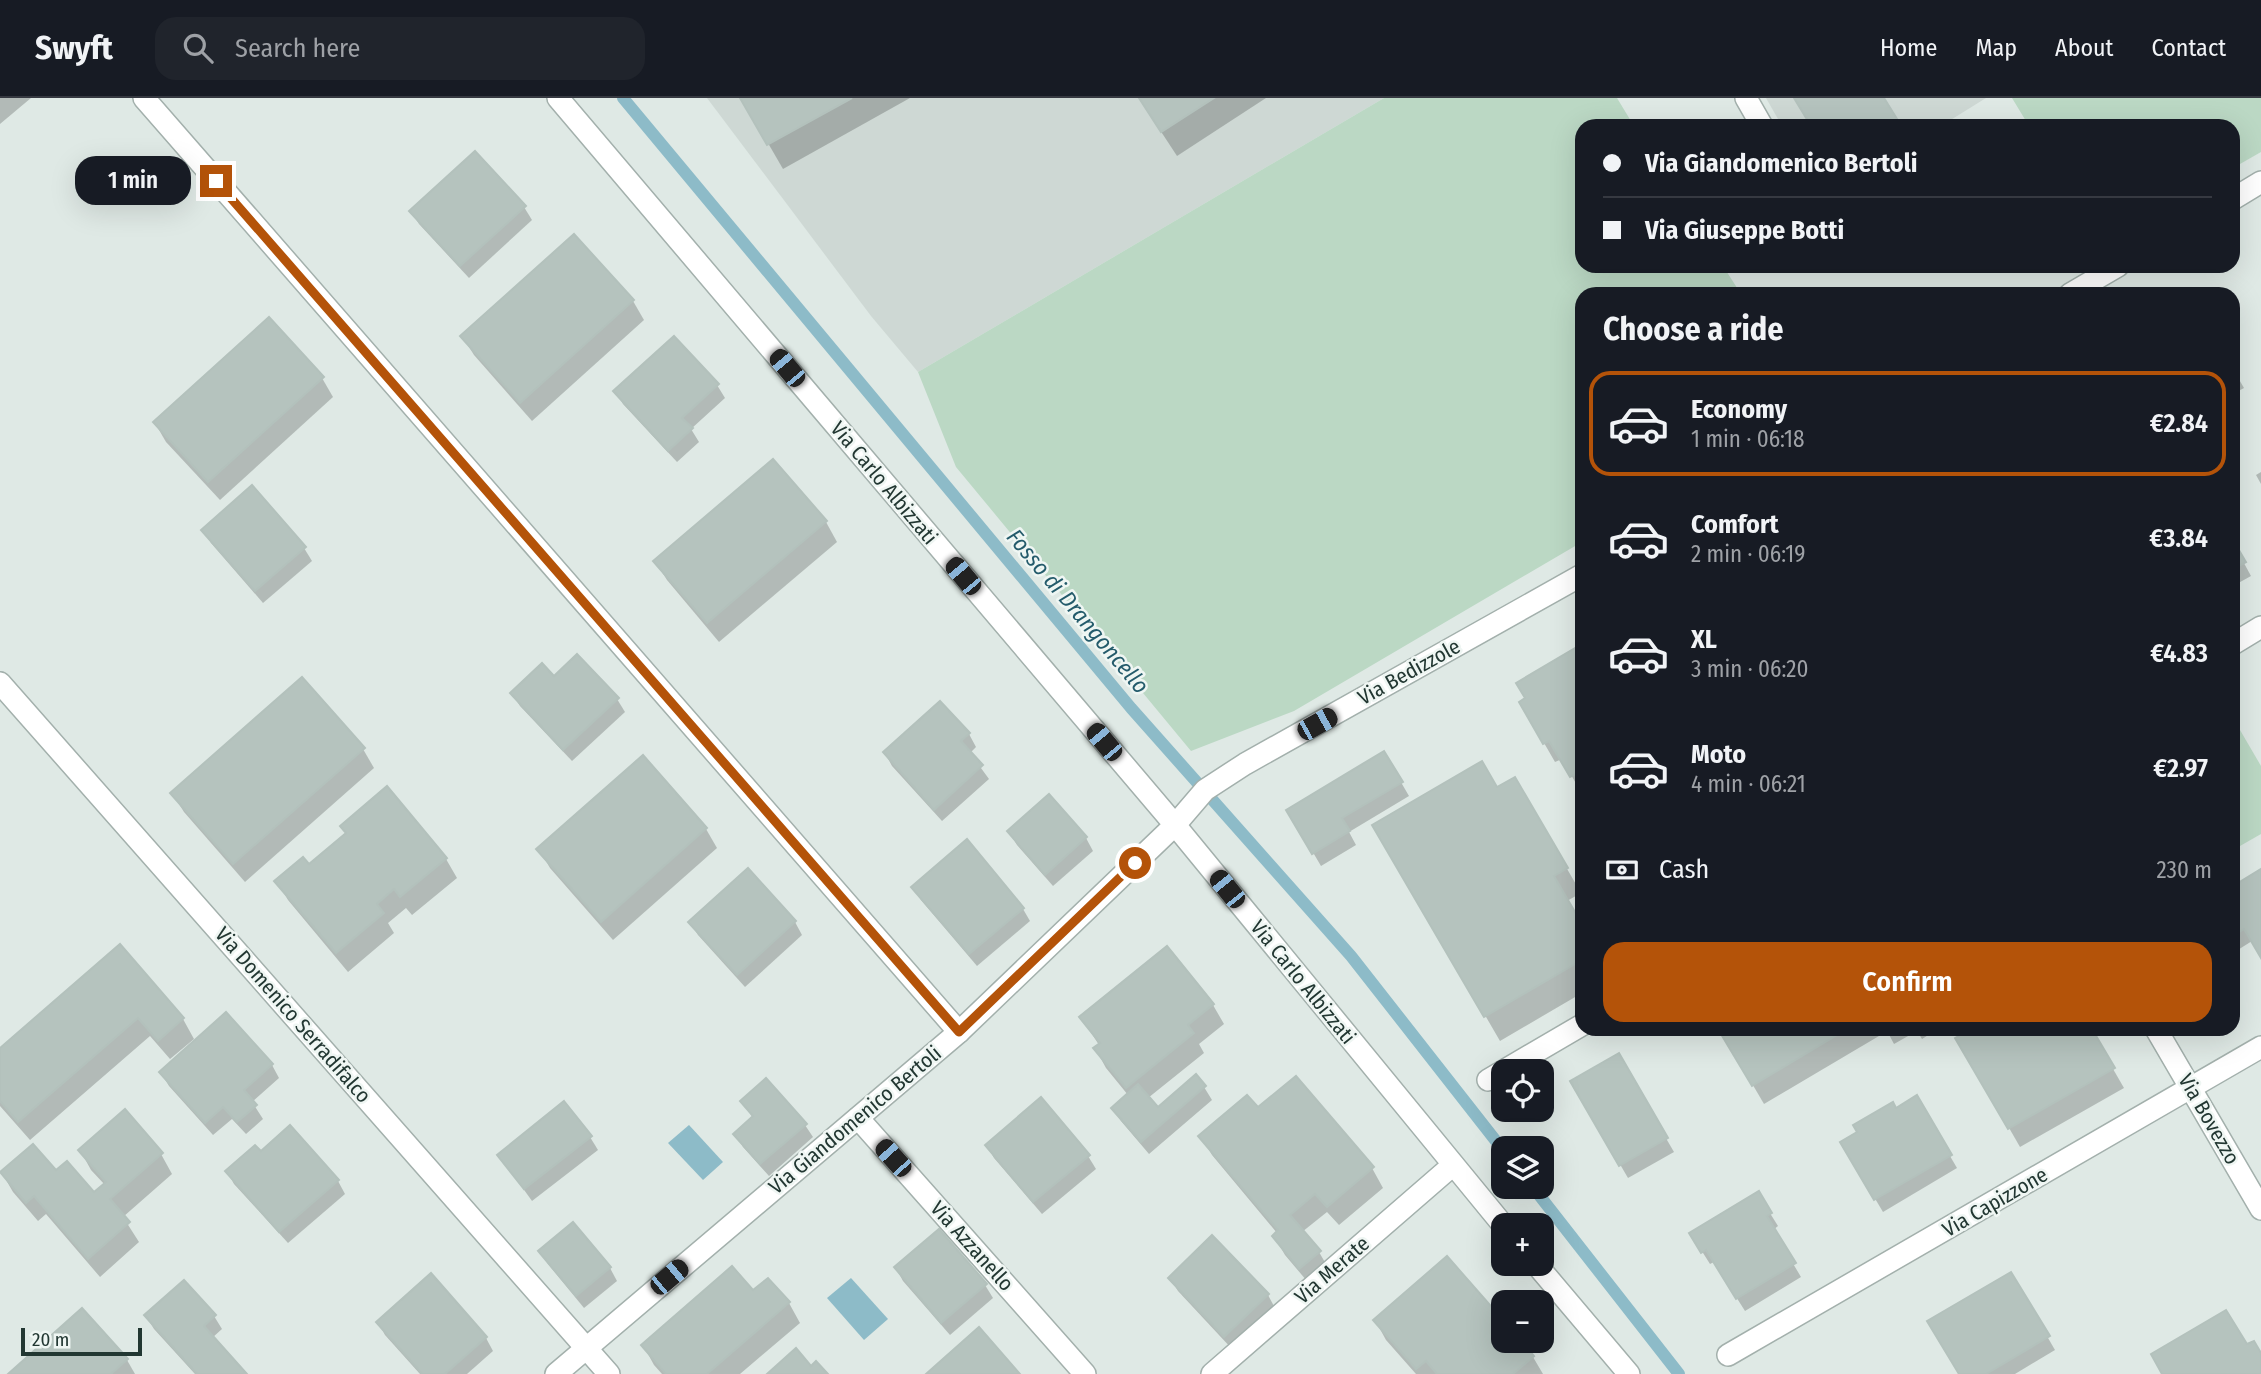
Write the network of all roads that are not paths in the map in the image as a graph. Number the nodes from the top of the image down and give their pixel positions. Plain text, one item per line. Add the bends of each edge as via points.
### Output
1 (144, 98) edge
2 (558, 98) edge
3 (1746, 98) edge
4 (1758, 119) edge
5 (2261, 182) edge
6 (2240, 195) edge
7 (2106, 273) edge
8 (2082, 287) edge
9 (1575, 579) edge
10 (2261, 627) edge
11 (2240, 640) edge
12 (0, 683) edge
13 (1175, 825) junction
14 (1575, 1029) edge
15 (959, 1032) junction
16 (2160, 1036) edge
17 (2261, 1047) edge
18 (1488, 1080) dead end
19 (2191, 1088) junction
20 (858, 1118) junction
21 (1453, 1166) junction
22 (2261, 1209) edge
23 (1493, 1213) edge
24 (1546, 1276) edge
25 (586, 1348) junction
26 (1728, 1355) dead end
27 (556, 1374) edge
28 (609, 1374) edge
29 (1085, 1374) edge
30 (1212, 1374) edge
31 (1629, 1374) edge

1 - 15 street
2 - 13 street, Via Carlo Albizzati
3 - 4 street
5 - 6 street
7 - 8 street
9 - 13 street, Via Bedizzole via 1245,764 1205,790
10 - 11 street
12 - 25 street, Via Domenico Serradifalco
13 - 15 street, Via Giandomenico Bertoli
13 - 21 street, Via Carlo Albizzati
14 - 18 street
15 - 20 street, Via Giandomenico Bertoli
16 - 19 street, Via Bovezzo
17 - 19 street, Via Capizzone
19 - 22 street, Via Bovezzo
19 - 26 street, Via Capizzone
20 - 25 street, Via Giandomenico Bertoli
20 - 29 street, Via Azzanello
21 - 23 street, Via Carlo Albizzati
21 - 30 street, Via Merate
24 - 31 street
25 - 27 street, Via Giandomenico Bertoli
25 - 28 street, Via Domenico Serradifalco

